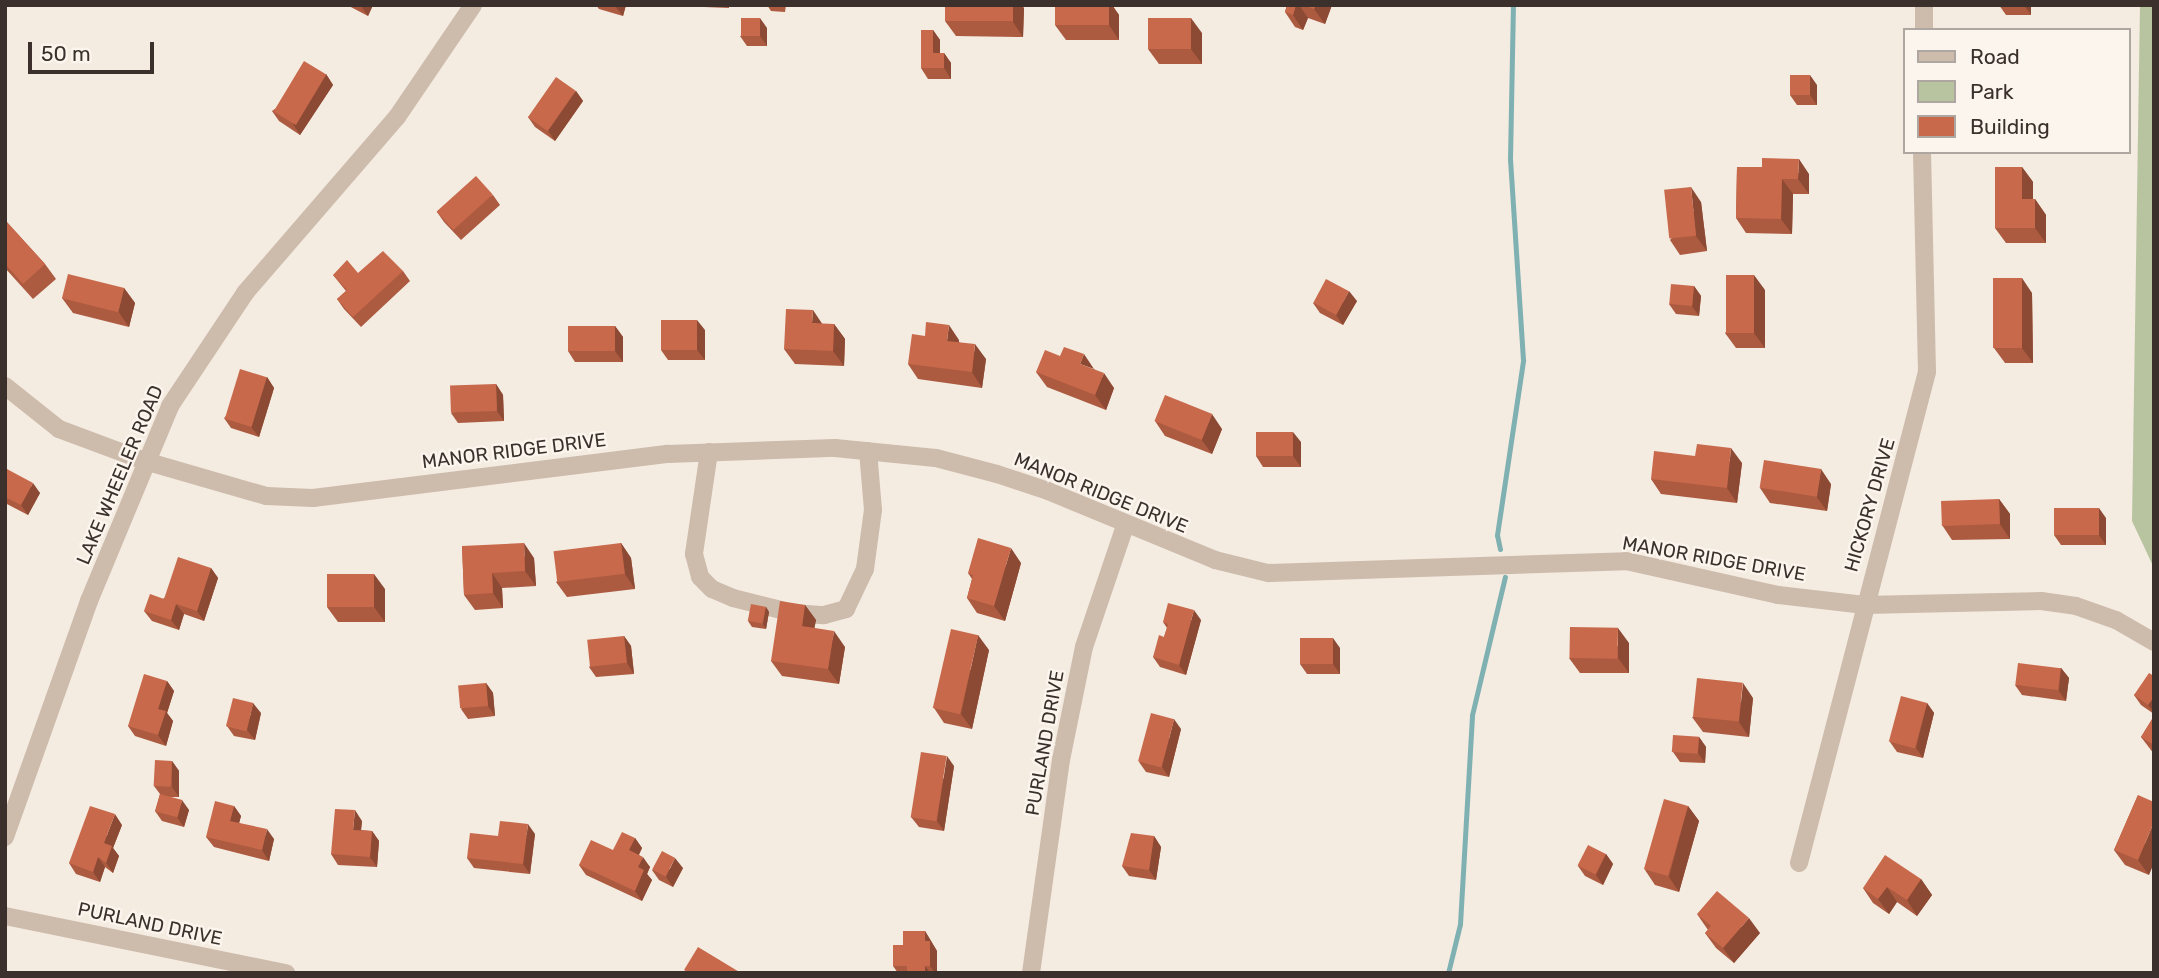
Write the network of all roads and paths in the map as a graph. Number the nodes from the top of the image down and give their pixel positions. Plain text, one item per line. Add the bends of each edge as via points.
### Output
1 (473, 5) edge
2 (1924, 5) edge
3 (1924, 28) edge
4 (1922, 154) edge
5 (5, 386) edge
6 (868, 451) junction
7 (709, 452) junction
8 (145, 461) junction
9 (1125, 526) junction
10 (1864, 604) junction
11 (2154, 642) edge
12 (5, 837) edge
13 (1799, 863) dead end
14 (5, 916) edge
15 (286, 973) edge
16 (1031, 973) edge

1 - 8 street, LAKE WHEELER ROAD via 397,117 245,293 197,358
2 - 3 street
4 - 10 street, HICKORY DRIVE via 1927,372
5 - 8 street, MANOR RIDGE DRIVE via 59,429
6 - 7 street, MANOR RIDGE DRIVE
6 - 7 street via 873,510 865,569 846,609 824,615 743,601 712,589 700,577 694,554
6 - 9 street, MANOR RIDGE DRIVE via 936,458 997,474
7 - 8 street, MANOR RIDGE DRIVE via 538,468 313,498 266,496
8 - 12 street, LAKE WHEELER ROAD
9 - 10 street, MANOR RIDGE DRIVE via 1215,560 1268,573 1626,561 1778,595
9 - 16 street, PURLAND DRIVE via 1084,647 1063,747
10 - 11 street, MANOR RIDGE DRIVE via 2064,604 2116,620
10 - 13 street, HICKORY DRIVE
14 - 15 street, PURLAND DRIVE

